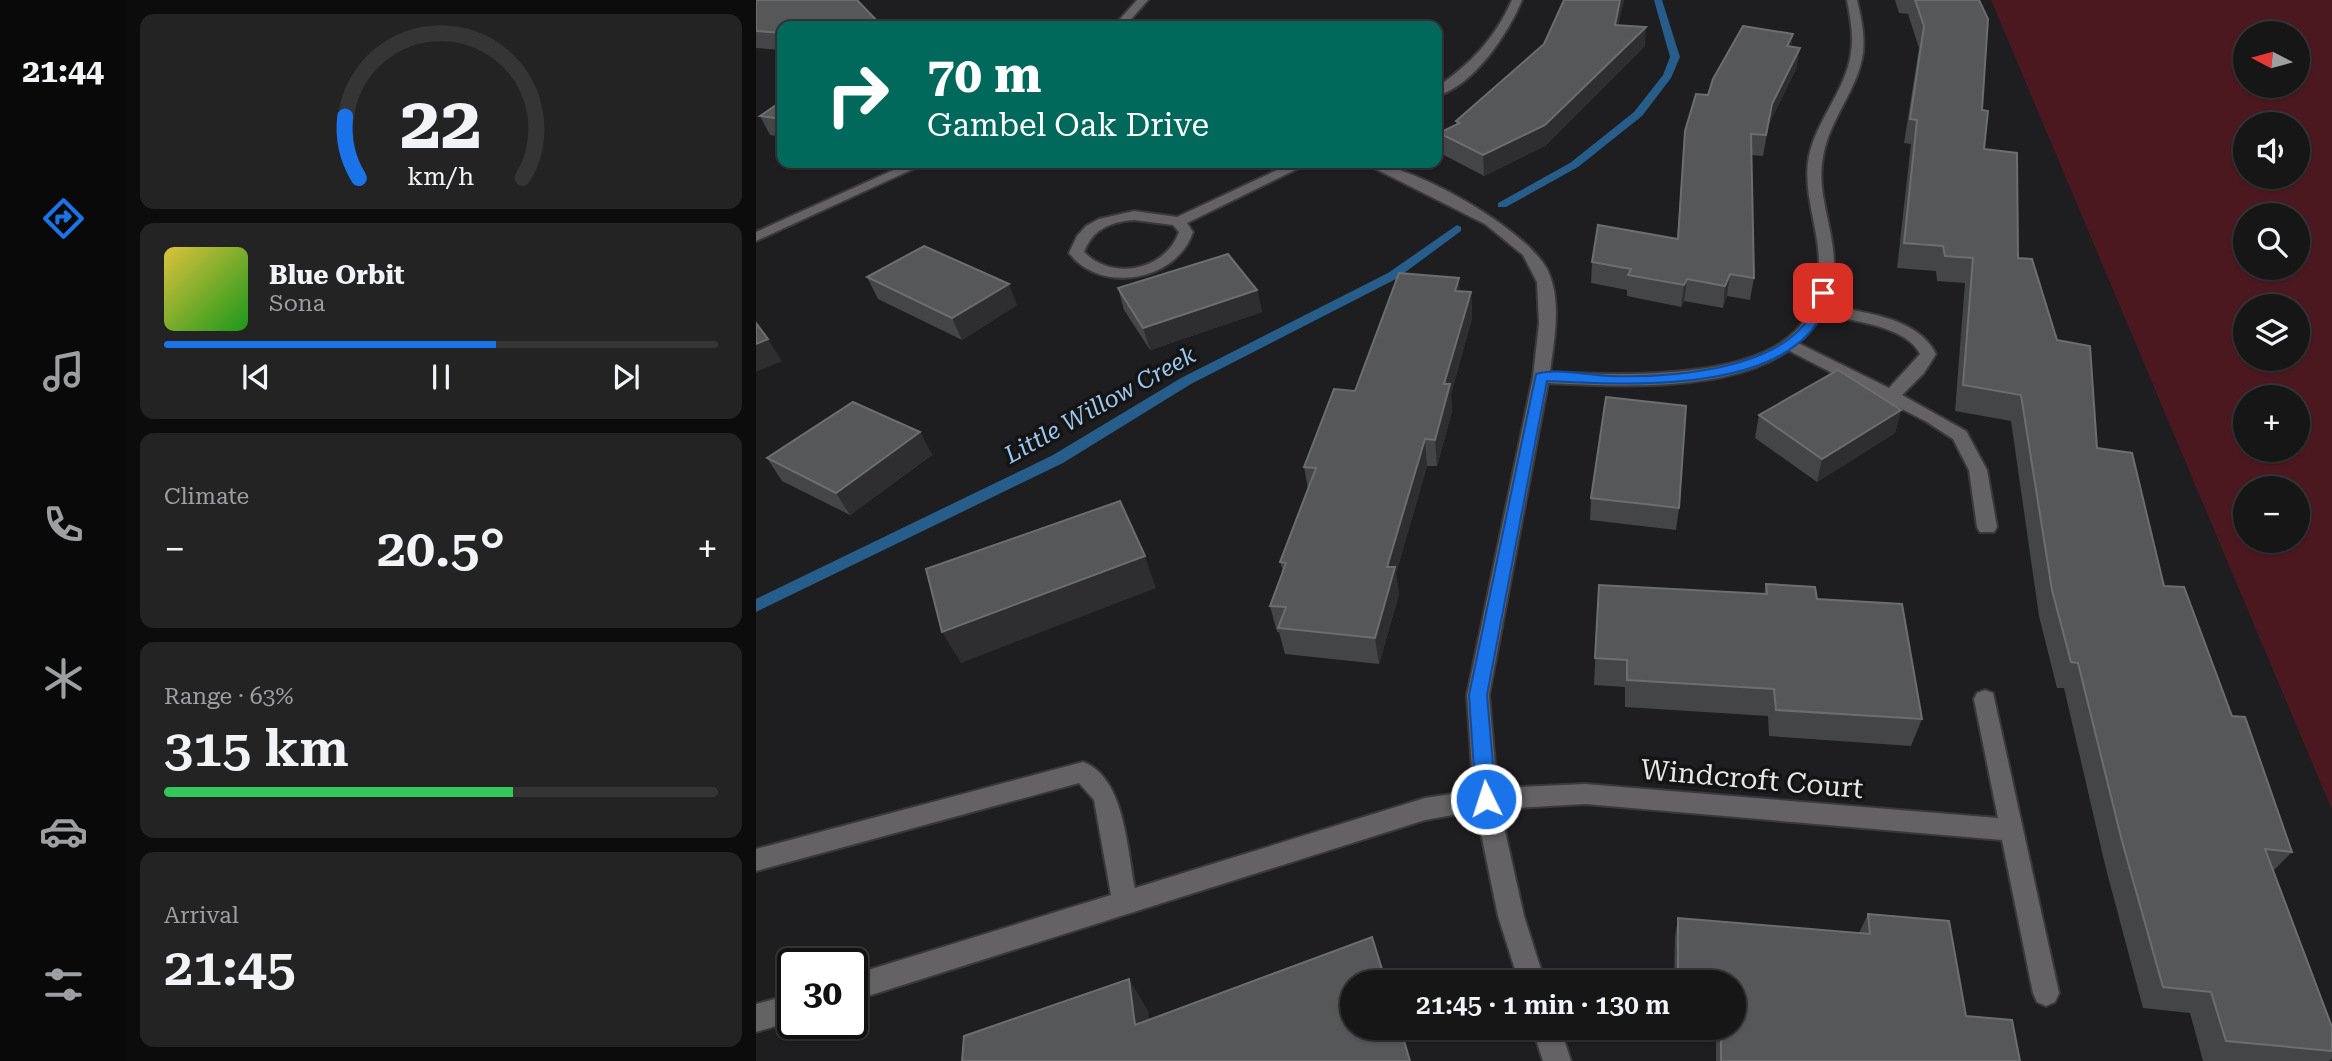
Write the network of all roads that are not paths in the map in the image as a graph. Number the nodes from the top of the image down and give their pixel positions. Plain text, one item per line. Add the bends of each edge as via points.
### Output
1 (1143, 0) edge
2 (1517, 0) edge
3 (1852, 0) edge
4 (1124, 21) edge
5 (1442, 88) edge
6 (908, 168) edge
7 (1291, 168) edge
8 (1381, 168) edge
9 (1178, 222) junction
10 (756, 237) edge
11 (1819, 309) junction
12 (1790, 345) junction
13 (1541, 377) junction
14 (1890, 397) junction
15 (1987, 527) dead end
16 (1985, 699) dead end
17 (1486, 799) junction
18 (2012, 830) junction
19 (756, 860) edge
20 (1125, 903) junction
21 (1528, 970) edge
22 (868, 983) edge
23 (2046, 993) dead end
24 (777, 1012) edge
25 (756, 1018) edge
26 (1550, 1040) edge
27 (1557, 1061) edge

1 - 4 street
2 - 5 street via 1506,28 1485,55
3 - 11 street via 1857,53 1823,132 1813,178 1826,277
6 - 10 street
7 - 9 street
8 - 13 street via 1492,222 1521,244 1540,271 1546,302
9 - 9 street via 1146,214 1105,222 1088,231 1076,253 1097,270 1139,271 1177,254 1186,232
11 - 12 street via 1810,328
11 - 14 street via 1894,327 1927,345 1928,354 1918,369
12 - 13 street via 1740,367 1681,378
12 - 14 street
13 - 17 street via 1478,695
14 - 15 street via 1960,435 1978,470
16 - 18 street
17 - 18 street, Windcroft Court via 1585,794
17 - 20 street, Windcroft Court via 1425,809
17 - 21 street via 1511,916
18 - 23 street
19 - 20 street via 1083,772 1105,796
20 - 22 street, Windcroft Court
24 - 25 street
26 - 27 street

